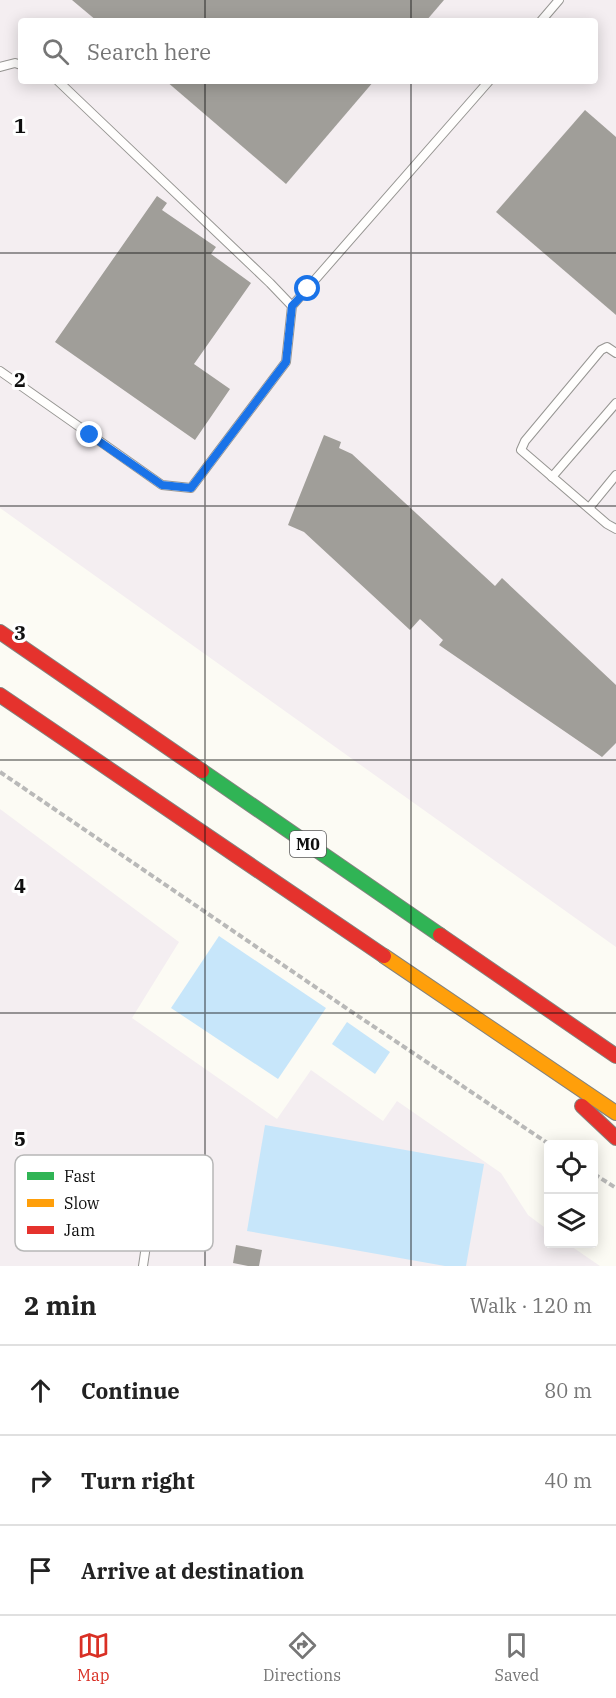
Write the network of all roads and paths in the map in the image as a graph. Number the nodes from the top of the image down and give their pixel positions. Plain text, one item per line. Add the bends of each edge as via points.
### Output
1 (559, 0) edge
2 (544, 18) edge
3 (18, 64) edge
4 (0, 67) edge
5 (61, 84) edge
6 (486, 84) edge
7 (292, 306) junction
8 (616, 353) edge
9 (0, 371) edge
10 (616, 403) edge
11 (616, 475) edge
12 (552, 477) junction
13 (589, 508) junction
14 (616, 529) edge
15 (0, 632) edge
16 (0, 695) edge
17 (0, 772) edge
18 (522, 1049) junction
19 (616, 1056) edge
20 (616, 1113) edge
21 (616, 1138) edge
22 (544, 1141) edge
23 (598, 1177) edge
24 (616, 1188) edge
25 (145, 1251) edge
26 (143, 1266) edge

1 - 2 lane
3 - 4 lane
5 - 7 lane
6 - 7 lane
7 - 9 lane via 286,362 191,488 162,485
8 - 12 lane via 607,347 602,350 522,445 522,452
10 - 12 lane
11 - 13 lane
12 - 13 lane
13 - 14 lane
15 - 19 highway, M0
16 - 18 highway
17 - 22 path
18 - 20 highway
18 - 21 highway
23 - 24 path
25 - 26 lane

